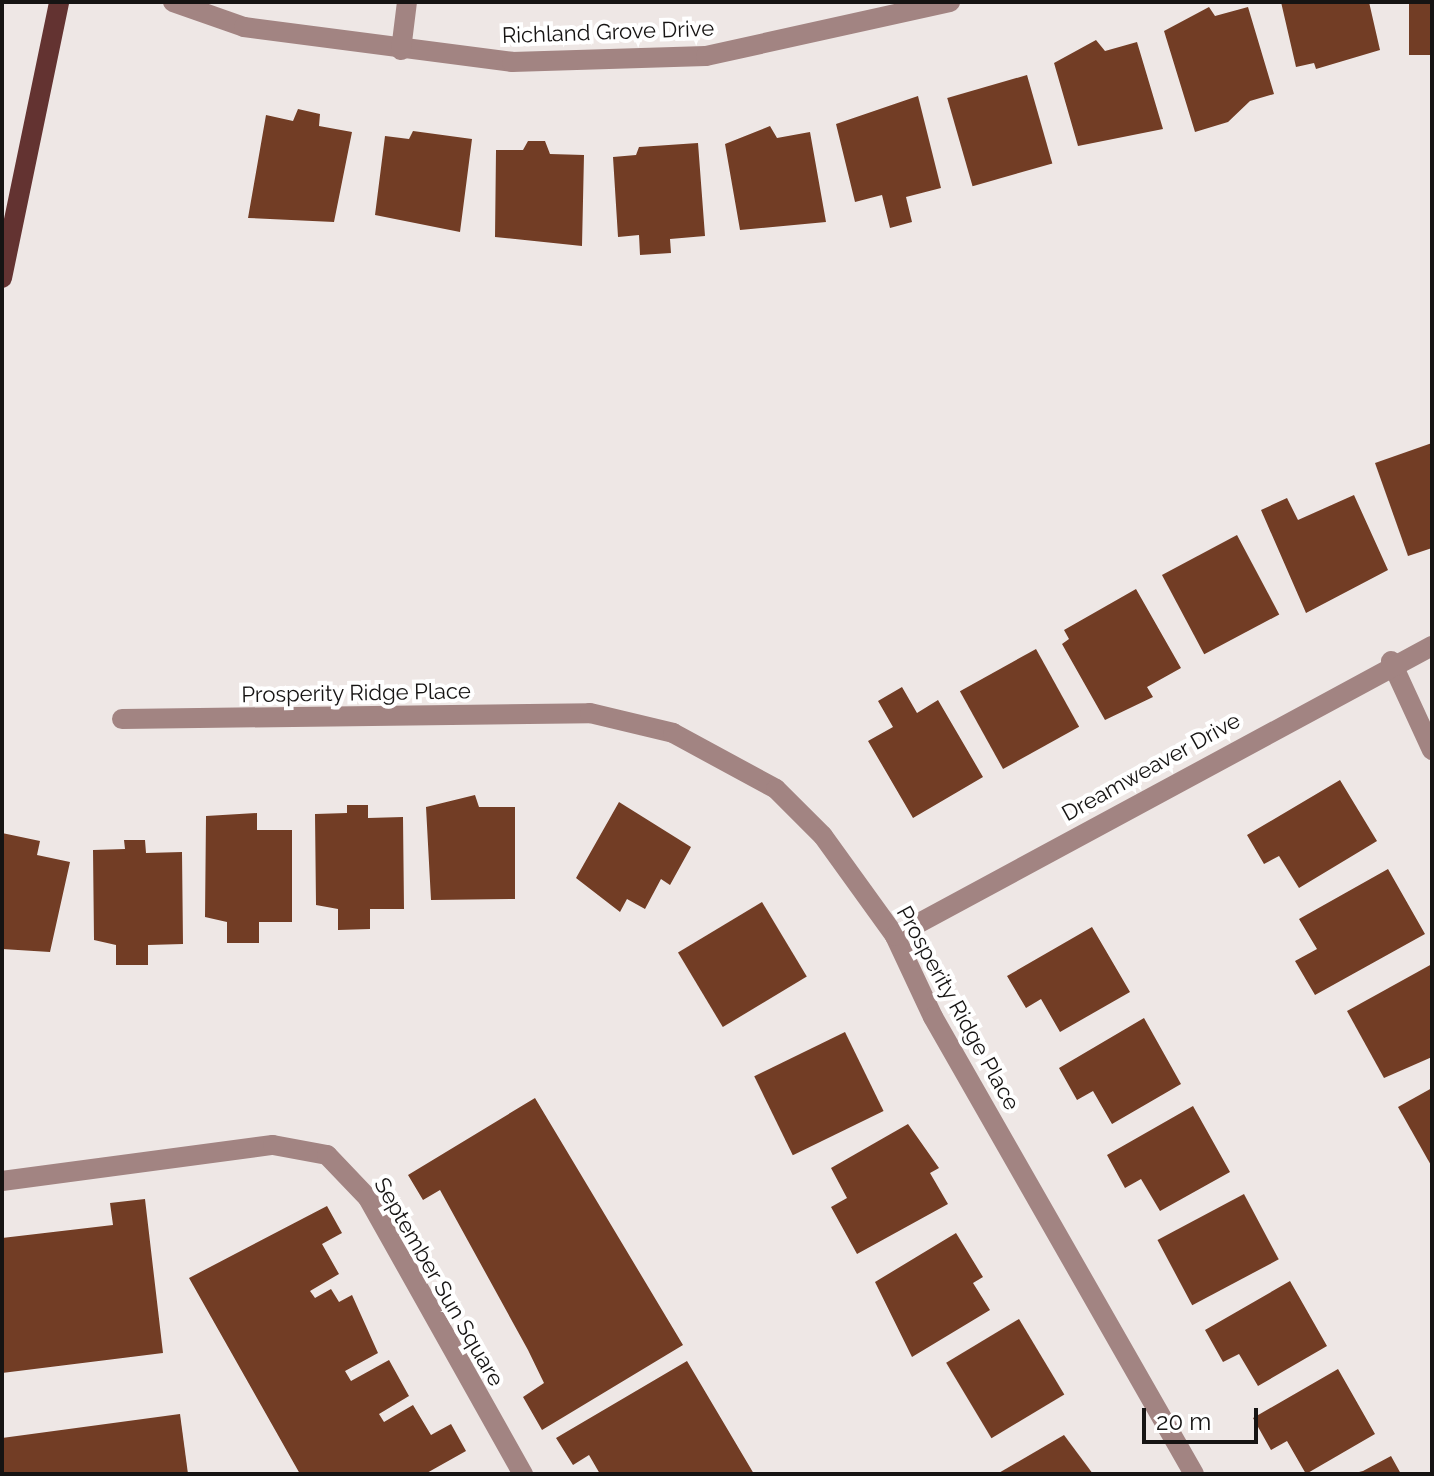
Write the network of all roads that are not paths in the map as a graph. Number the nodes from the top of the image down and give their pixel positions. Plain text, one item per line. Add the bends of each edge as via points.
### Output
1 (59, 2) edge
2 (173, 2) edge
3 (407, 2) edge
4 (950, 2) edge
5 (401, 50) junction
6 (2, 278) edge
7 (1432, 646) edge
8 (1391, 661) junction
9 (122, 719) dead end
10 (1432, 750) edge
11 (895, 936) junction
12 (2, 1181) edge
13 (523, 1474) edge
14 (1194, 1474) edge

1 - 6 main road
2 - 5 street, Richland Grove Drive via 244,27
3 - 5 street
4 - 5 street, Richland Grove Drive via 706,56 512,62
7 - 8 street, Dreamweaver Drive
8 - 10 street
8 - 11 street, Dreamweaver Drive
9 - 11 street, Prosperity Ridge Place via 590,713 673,733 776,789 823,836
11 - 14 street, Prosperity Ridge Place via 933,1017
12 - 13 street, September Sun Square via 273,1145 327,1155 368,1198

